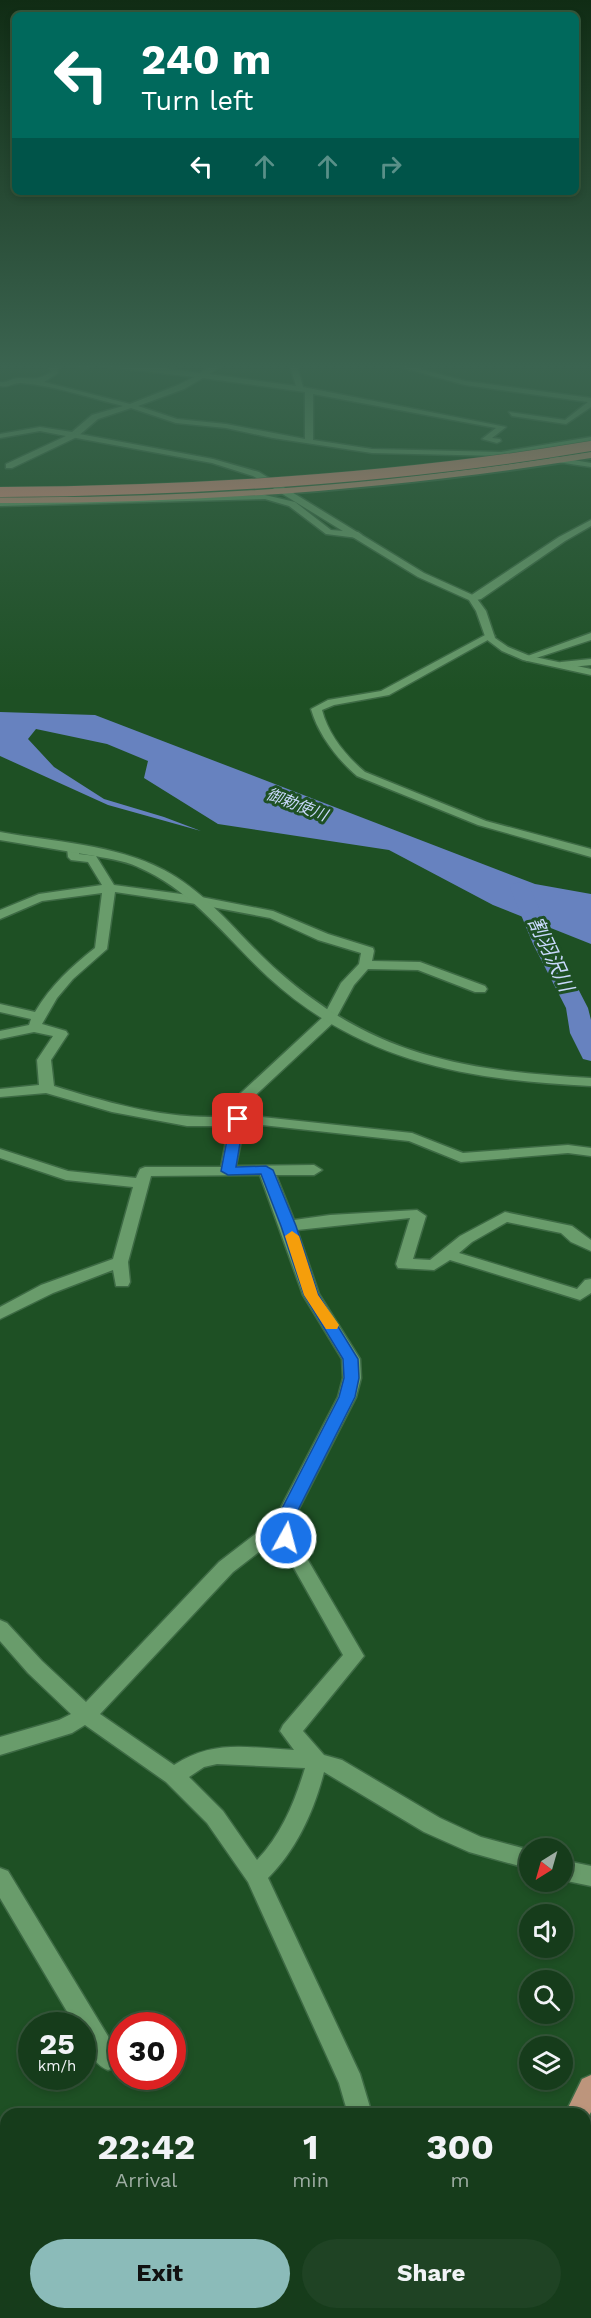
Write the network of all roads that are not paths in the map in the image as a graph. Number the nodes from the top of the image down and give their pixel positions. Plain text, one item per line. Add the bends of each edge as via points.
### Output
1 (256, 474) edge
2 (361, 474) edge
3 (393, 474) edge
4 (460, 474) edge
5 (269, 482) junction
6 (0, 491) edge
7 (286, 493) junction
8 (0, 502) edge
9 (591, 523) edge
10 (358, 535) junction
11 (472, 598) junction
12 (490, 636) junction
13 (591, 636) edge
14 (527, 658) junction
15 (591, 662) edge
16 (561, 665) junction
17 (591, 672) edge
18 (0, 836) edge
19 (73, 848) junction
20 (588, 850) edge
21 (109, 888) junction
22 (196, 900) junction
23 (0, 915) edge
24 (365, 965) junction
25 (480, 989) dead end
26 (0, 1008) edge
27 (329, 1019) junction
28 (38, 1022) junction
29 (0, 1035) edge
30 (591, 1082) edge
31 (47, 1089) junction
32 (0, 1093) edge
33 (238, 1119) junction
34 (220, 1120) junction
35 (591, 1152) edge
36 (0, 1153) edge
37 (266, 1170) junction
38 (314, 1170) dead end
39 (228, 1171) junction
40 (141, 1183) junction
41 (288, 1226) junction
42 (591, 1246) edge
43 (447, 1254) junction
44 (120, 1262) junction
45 (122, 1282) dead end
46 (591, 1284) edge
47 (0, 1314) edge
48 (282, 1524) junction
49 (0, 1628) edge
50 (86, 1715) junction
51 (0, 1746) edge
52 (317, 1761) junction
53 (174, 1776) junction
54 (519, 1857) edge
55 (573, 1872) edge
56 (256, 1876) junction
57 (591, 1876) edge
58 (0, 1878) edge
59 (108, 2059) dead end
60 (591, 2087) edge
61 (358, 2108) edge
62 (579, 2108) edge

1 - 5 street
2 - 5 highway
3 - 6 highway, bridge via 151,491
4 - 7 highway
5 - 6 highway
5 - 7 street
7 - 8 highway
7 - 10 street
8 - 10 street via 264,497 292,504 329,532
9 - 11 street
10 - 11 street via 429,580
11 - 12 street
12 - 14 street via 505,649
12 - 20 street via 385,693 370,699 323,704 316,709 320,723 352,769 373,780 482,823
13 - 14 street
14 - 16 street
15 - 16 street
16 - 17 street
18 - 19 street
19 - 21 street via 75,857 92,859 97,864
19 - 22 street via 141,863 173,880
21 - 22 street
21 - 23 street via 39,898
21 - 28 street via 101,949 68,976 51,996
22 - 24 street via 273,915 368,951
22 - 27 street via 291,990
24 - 25 street via 420,966
24 - 27 street via 348,982
26 - 28 street
27 - 30 street via 405,1056 453,1068
27 - 34 street
28 - 29 street
28 - 31 street via 60,1034 44,1060
31 - 32 street
31 - 34 street via 158,1117 187,1122
33 - 34 street
33 - 35 street via 412,1137 461,1158 568,1149
33 - 39 street
36 - 40 street via 66,1175
37 - 38 street
37 - 39 street
37 - 41 street
39 - 40 street via 145,1172
40 - 44 street
41 - 43 street via 412,1213 418,1216 404,1264 434,1265
41 - 48 street via 311,1295 351,1359 352,1378 347,1397
42 - 43 street via 566,1229 505,1216
43 - 46 street via 580,1295
44 - 45 street
44 - 47 street via 47,1289
48 - 50 street via 226,1567
48 - 52 street via 286,1538 354,1656 290,1731
49 - 50 street
50 - 51 street via 65,1726
50 - 53 street
52 - 53 street via 217,1755 198,1760
52 - 54 street via 354,1775 432,1825 477,1845
52 - 56 street via 296,1827
53 - 56 street via 215,1817
55 - 57 street
56 - 61 street via 351,2082
58 - 59 street
60 - 62 main road

